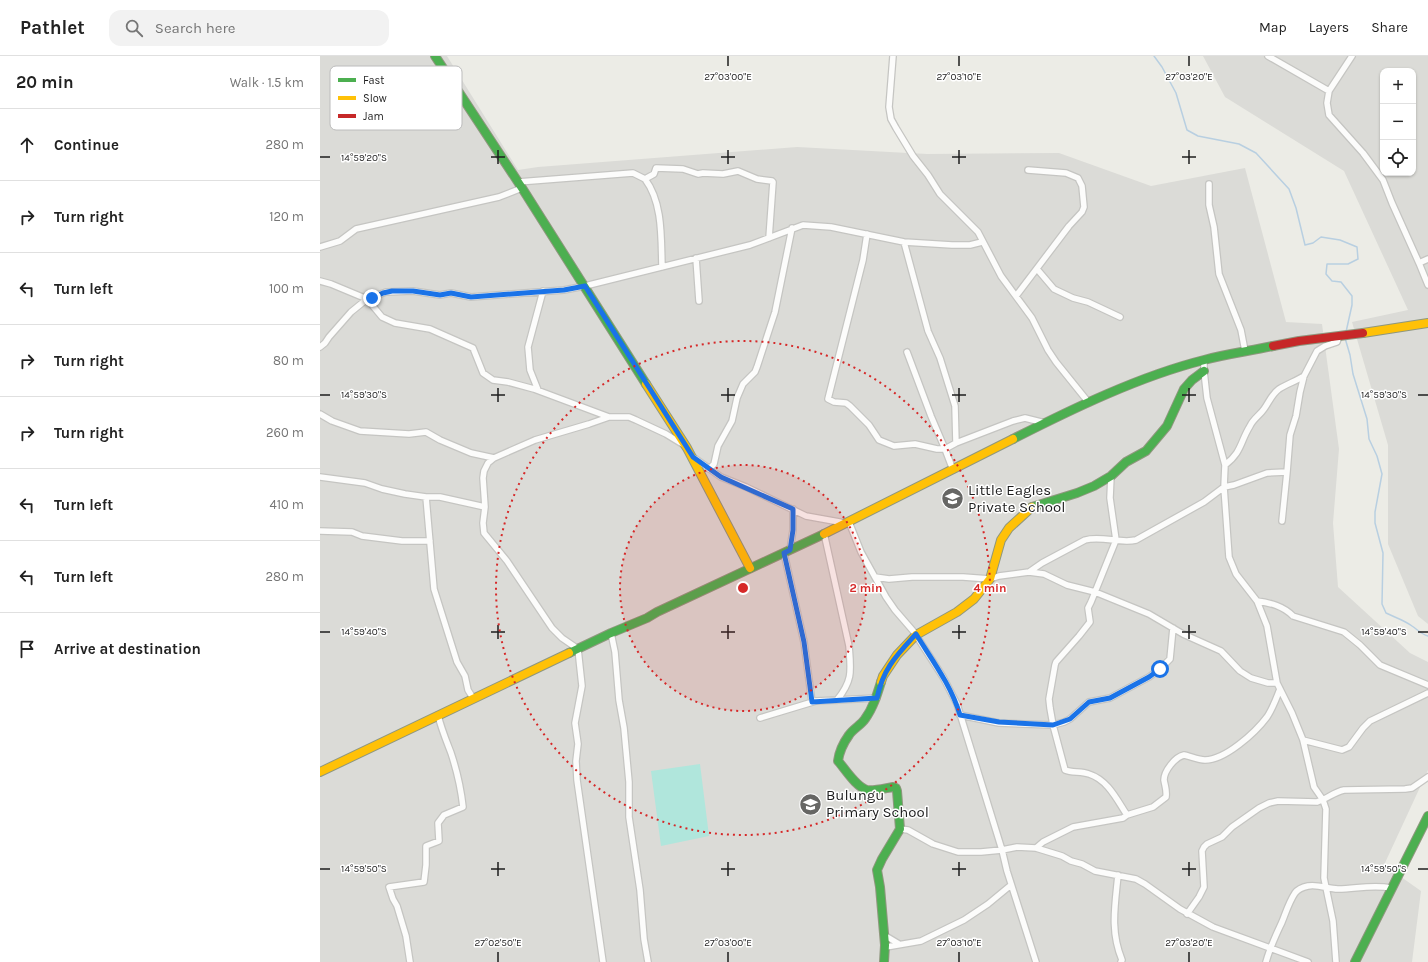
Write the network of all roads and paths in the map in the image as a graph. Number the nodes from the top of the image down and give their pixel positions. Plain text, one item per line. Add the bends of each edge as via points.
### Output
1 (436, 56) edge
2 (893, 56) edge
3 (1268, 56) edge
4 (1352, 56) edge
5 (443, 66) edge
6 (1329, 91) junction
7 (462, 96) edge
8 (1028, 170) dead end
9 (645, 179) junction
10 (1209, 184) dead end
11 (520, 185) junction
12 (792, 228) junction
13 (867, 234) junction
14 (769, 238) junction
15 (904, 242) junction
16 (982, 242) junction
17 (320, 247) edge
18 (696, 258) junction
19 (1428, 259) edge
20 (1419, 263) junction
21 (662, 267) junction
22 (1037, 269) junction
23 (320, 281) edge
24 (1428, 285) edge
25 (585, 286) junction
26 (543, 291) junction
27 (1016, 296) junction
28 (367, 299) junction
29 (699, 301) dead end
30 (1120, 318) dead end
31 (1428, 323) edge
32 (1344, 336) junction
33 (320, 347) edge
34 (1245, 351) junction
35 (908, 352) dead end
36 (1204, 360) junction
37 (1204, 371) junction
38 (1304, 376) junction
39 (538, 390) junction
40 (1089, 403) junction
41 (320, 414) edge
42 (609, 417) junction
43 (1045, 423) junction
44 (956, 443) junction
45 (688, 448) junction
46 (945, 449) junction
47 (693, 457) junction
48 (494, 458) junction
49 (1225, 465) junction
50 (709, 469) junction
51 (953, 470) junction
52 (1287, 472) junction
53 (1111, 476) junction
54 (320, 477) edge
55 (1224, 487) junction
56 (426, 497) junction
57 (485, 507) junction
58 (793, 509) junction
59 (1282, 521) dead end
60 (847, 522) junction
61 (320, 532) edge
62 (824, 533) junction
63 (1116, 540) junction
64 (430, 541) junction
65 (787, 551) junction
66 (750, 568) junction
67 (1029, 572) junction
68 (875, 577) junction
69 (990, 579) junction
70 (1095, 592) junction
71 (1257, 601) junction
72 (1173, 628) junction
73 (611, 633) junction
74 (916, 634) junction
75 (578, 649) junction
76 (1278, 683) junction
77 (1428, 685) edge
78 (1280, 689) junction
79 (1428, 693) edge
80 (473, 698) junction
81 (877, 698) junction
82 (837, 700) junction
83 (812, 702) junction
84 (438, 715) junction
85 (960, 715) junction
86 (760, 718) dead end
87 (1053, 725) junction
88 (1303, 740) junction
89 (320, 772) edge
90 (1428, 776) edge
91 (1323, 800) junction
92 (1127, 815) junction
93 (1428, 816) edge
94 (900, 829) junction
95 (1036, 848) junction
96 (1002, 850) junction
97 (1118, 875) junction
98 (1011, 886) junction
99 (1391, 888) junction
100 (1326, 889) junction
101 (1187, 914) junction
102 (884, 936) junction
103 (899, 944) junction
104 (886, 947) junction
105 (1270, 947) junction
106 (410, 962) edge
107 (602, 962) edge
108 (648, 962) edge
109 (884, 962) edge
110 (1036, 962) edge
111 (1122, 962) edge
112 (1266, 962) edge
113 (1308, 962) edge
114 (1336, 962) edge
115 (1354, 962) edge

1 - 5 street
2 - 16 street via 889,107 893,124 940,194 978,232
3 - 6 street
4 - 6 street
6 - 20 street via 1329,115 1383,180
7 - 11 street
8 - 22 street via 1066,173 1078,178 1084,198 1082,212
9 - 11 street via 633,173
9 - 14 street via 654,174 656,168 664,167 684,169 698,174 738,171 757,179 772,181
9 - 21 street via 658,210
10 - 34 street via 1209,205 1219,274 1241,330
11 - 17 street via 499,197 356,229 340,241
11 - 25 street
12 - 13 street via 815,225
12 - 14 street
12 - 50 street via 775,312 758,367 743,384 732,421 718,446 714,464
13 - 15 street
13 - 46 street via 863,260 828,400 850,406 869,425 879,440 894,446 915,444
14 - 18 street
15 - 16 street via 970,245
15 - 44 street via 928,331 940,358 955,406
16 - 27 street via 1001,276
18 - 21 street
18 - 29 street
19 - 20 street
20 - 24 street
21 - 25 street
22 - 27 street
22 - 30 street via 1054,289
23 - 28 street
25 - 26 street
25 - 45 street
26 - 28 street via 471,297 451,293 440,295 392,291
26 - 39 street via 528,347 530,370
27 - 40 street via 1032,318 1056,362
28 - 33 street via 351,312
28 - 39 street via 382,318 430,329 473,348 483,374 490,378
31 - 32 street
32 - 34 street via 1299,340
32 - 38 street via 1317,351
34 - 36 street
35 - 46 street
36 - 37 street
36 - 40 street via 1153,376
37 - 49 street via 1207,398
37 - 53 street via 1184,389 1167,426 1146,451 1126,462
38 - 49 street via 1272,396 1250,426 1234,457
38 - 52 street via 1290,435
39 - 42 street
40 - 43 street
41 - 48 street via 360,431 409,434 426,432 471,453
42 - 45 street via 629,417 644,422
42 - 48 street via 535,440
43 - 44 street via 1025,418
43 - 51 street
44 - 46 street
45 - 47 street
46 - 51 street
47 - 50 street
47 - 66 street
48 - 57 street via 487,466 483,478
49 - 55 street
50 - 58 street via 721,477
51 - 60 street
52 - 55 street via 1267,473
52 - 59 street
53 - 63 street via 1110,498
53 - 69 street via 1077,493 1027,511 1009,528 1001,540
54 - 56 street via 366,483 382,489
55 - 63 street via 1204,502 1136,540
55 - 71 street via 1229,558 1236,574
56 - 57 street via 440,497
56 - 64 street
57 - 75 street via 483,529 487,538 507,561 552,628
58 - 60 street via 806,516
58 - 65 street via 793,530
60 - 62 street
60 - 68 street
61 - 64 street via 352,532 362,536 402,541
62 - 65 street
62 - 82 street via 849,646 850,678
63 - 67 street via 1085,540
63 - 70 street
64 - 80 street via 434,589 457,662 466,676 468,690
65 - 66 street
65 - 83 street
66 - 73 street
67 - 69 street
67 - 70 street via 1044,574 1067,585
68 - 69 street
68 - 74 street via 895,610
69 - 74 street via 966,606
70 - 72 street via 1146,613
70 - 87 street via 1088,608 1090,622 1056,662 1049,699
71 - 76 street via 1267,626
71 - 77 street via 1272,603 1293,616 1340,630 1380,665
72 - 76 street via 1221,651 1240,671 1251,678
72 - 87 street via 1170,659 1160,669 1110,698 1089,702 1070,719
73 - 75 street
73 - 108 street via 624,728 629,817
74 - 81 street via 886,672
74 - 85 street via 943,677
75 - 80 street
75 - 107 street via 582,692 575,724 578,744 576,762
76 - 78 street
78 - 88 street
78 - 92 street via 1267,717 1255,731 1226,753 1216,757 1202,760 1184,755 1178,758 1164,778 1166,796 1153,806
79 - 88 street via 1370,721 1347,748 1342,750
80 - 84 street
81 - 82 street
81 - 94 street via 868,715 849,734 838,761 856,784 868,790 896,788
82 - 83 street
83 - 86 street
84 - 89 street
84 - 106 street via 459,782 463,807 444,815 438,823 439,841 426,846 424,882 389,887 406,936
85 - 87 street via 999,722
85 - 96 street
87 - 92 street via 1064,770 1084,772 1097,777 1108,786
88 - 91 street via 1314,787
90 - 91 street via 1412,788 1344,790 1337,791
91 - 100 street via 1326,809
91 - 101 street via 1307,803 1269,802 1232,827 1222,837 1207,844 1202,851 1204,887
92 - 95 street via 1123,818 1070,828
93 - 99 street
94 - 96 street via 908,830 932,844 958,852
94 - 102 street via 877,870 880,878
95 - 96 street via 1017,846
95 - 97 street via 1095,871
96 - 98 street
97 - 101 street via 1141,880
97 - 111 street via 1113,929
98 - 103 street via 964,920 921,942
98 - 110 street
99 - 100 street via 1367,886
99 - 115 street
100 - 105 street via 1309,886 1295,892
100 - 114 street via 1333,921
101 - 105 street
102 - 103 street
102 - 104 street
103 - 104 street
104 - 109 street
105 - 112 street
105 - 113 street

